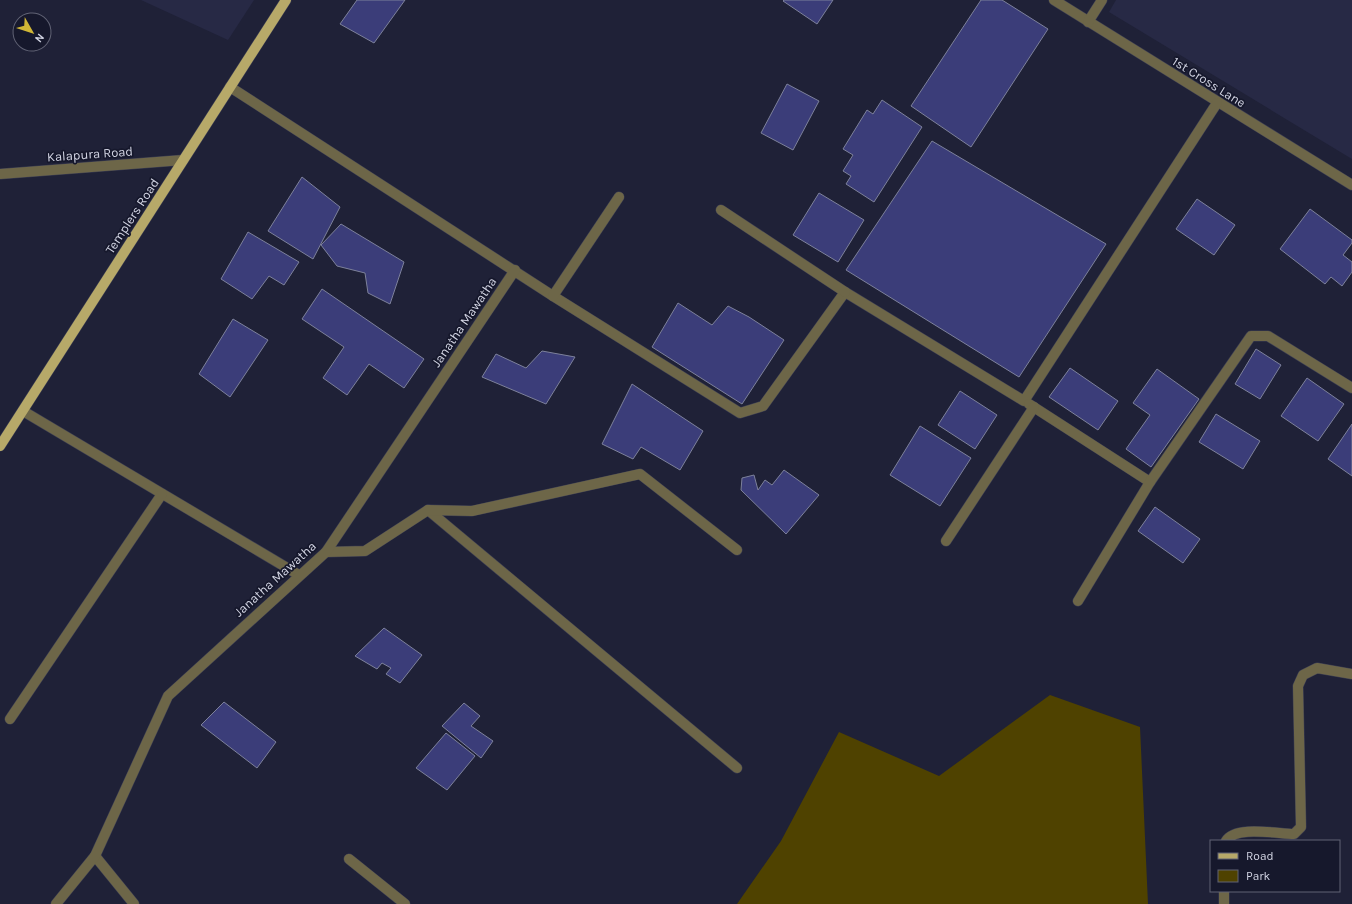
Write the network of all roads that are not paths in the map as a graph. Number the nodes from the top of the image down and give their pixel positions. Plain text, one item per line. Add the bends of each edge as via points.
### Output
1 (286, 0) edge
2 (1054, 0) edge
3 (1102, 0) edge
4 (1088, 22) junction
5 (230, 87) junction
6 (1217, 103) junction
7 (183, 160) junction
8 (0, 174) edge
9 (1352, 185) edge
10 (619, 197) dead end
11 (721, 210) dead end
12 (515, 270) junction
13 (844, 292) junction
14 (553, 296) junction
15 (1352, 388) edge
16 (1024, 401) junction
17 (1034, 407) junction
18 (23, 411) junction
19 (0, 446) edge
20 (1150, 482) junction
21 (162, 494) junction
22 (428, 510) junction
23 (946, 541) dead end
24 (737, 550) dead end
25 (326, 552) junction
26 (299, 575) junction
27 (1078, 601) dead end
28 (1352, 674) edge
29 (10, 719) dead end
30 (737, 768) dead end
31 (1227, 840) edge
32 (95, 856) junction
33 (349, 859) dead end
34 (1224, 892) edge
35 (56, 904) edge
36 (134, 904) edge
37 (405, 904) edge
38 (1224, 904) edge

1 - 5 main road, Templers Road
2 - 4 street, 1st Cross Lane
3 - 4 street
4 - 6 street, 1st Cross Lane
5 - 7 main road, Templers Road
5 - 12 street
6 - 9 street, 1st Cross Lane
6 - 16 street
7 - 8 street, Kalapura Road
7 - 18 main road, Templers Road
10 - 14 street
11 - 13 street
12 - 14 street
12 - 25 street, Janatha Mawatha
13 - 14 street via 763,406 740,413
13 - 16 street
15 - 20 street via 1268,336 1251,336
16 - 17 street
17 - 20 street
17 - 23 street
18 - 19 main road, Templers Road
18 - 21 street
20 - 27 street
21 - 26 street
21 - 29 street
22 - 24 street via 472,511 640,474
22 - 25 street via 365,551
22 - 30 street
25 - 26 street, Janatha Mawatha
26 - 32 street, Janatha Mawatha via 168,696
28 - 31 street via 1317,668 1303,675 1298,686 1301,827 1294,834 1244,831
32 - 35 street, Janatha Mawatha
32 - 36 street
33 - 37 street
34 - 38 street

